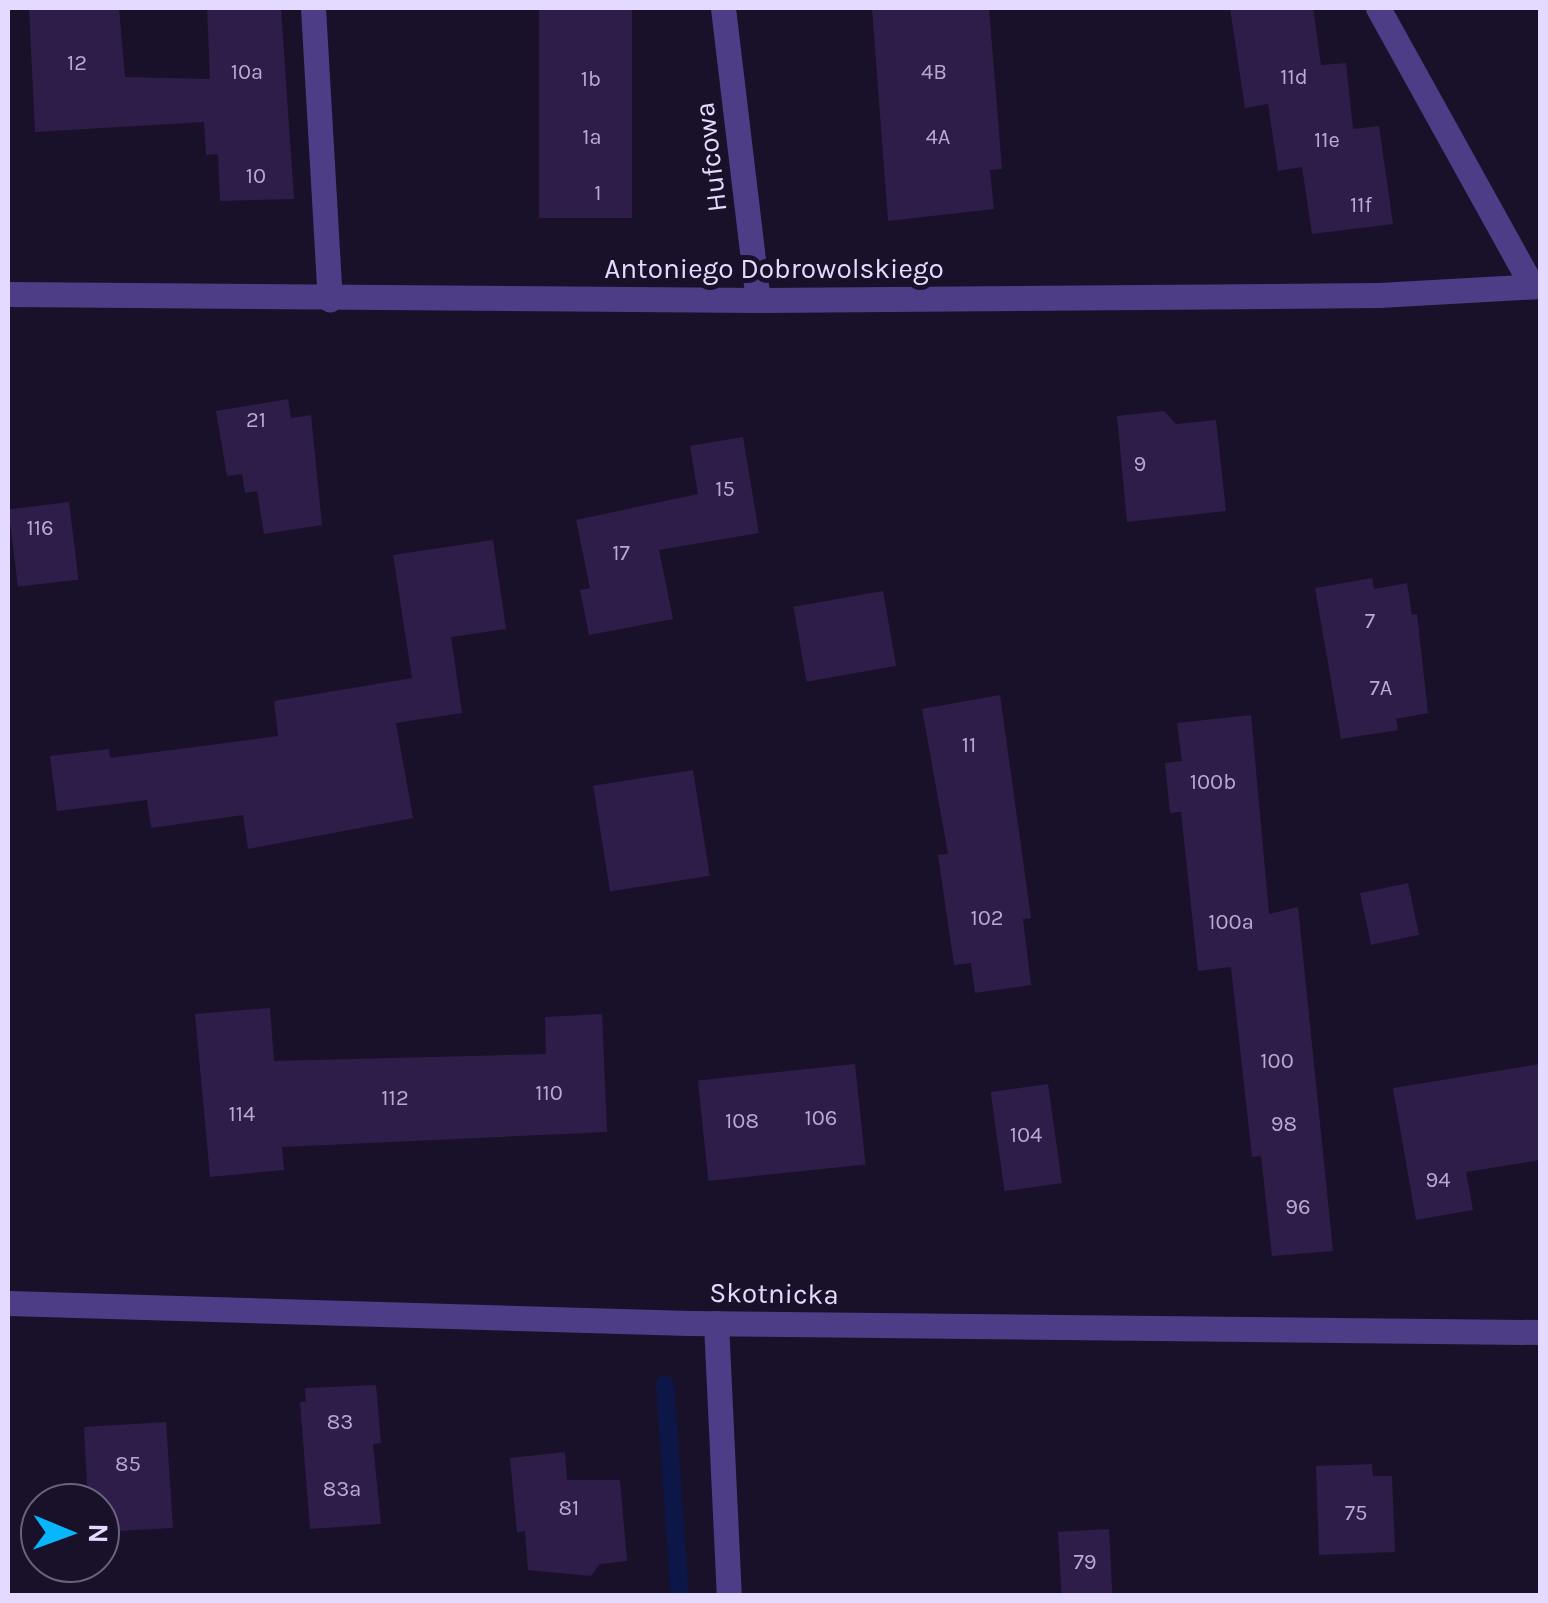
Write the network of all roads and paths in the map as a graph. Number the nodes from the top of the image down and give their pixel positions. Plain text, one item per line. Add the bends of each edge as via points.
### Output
1 (313, 8) edge
2 (723, 8) edge
3 (1378, 8) edge
4 (1536, 286) edge
5 (8, 294) edge
6 (330, 300) junction
7 (758, 300) junction
8 (8, 1303) edge
9 (716, 1323) junction
10 (1540, 1332) edge
11 (728, 1596) edge

1 - 6 street
2 - 7 street, Hufcowa
3 - 4 street
4 - 7 street, Antoniego Dobrowolskiego via 1378,296
5 - 6 street, Antoniego Dobrowolskiego
6 - 7 street, Antoniego Dobrowolskiego
8 - 9 street, Skotnicka
9 - 10 street, Skotnicka
9 - 11 street

